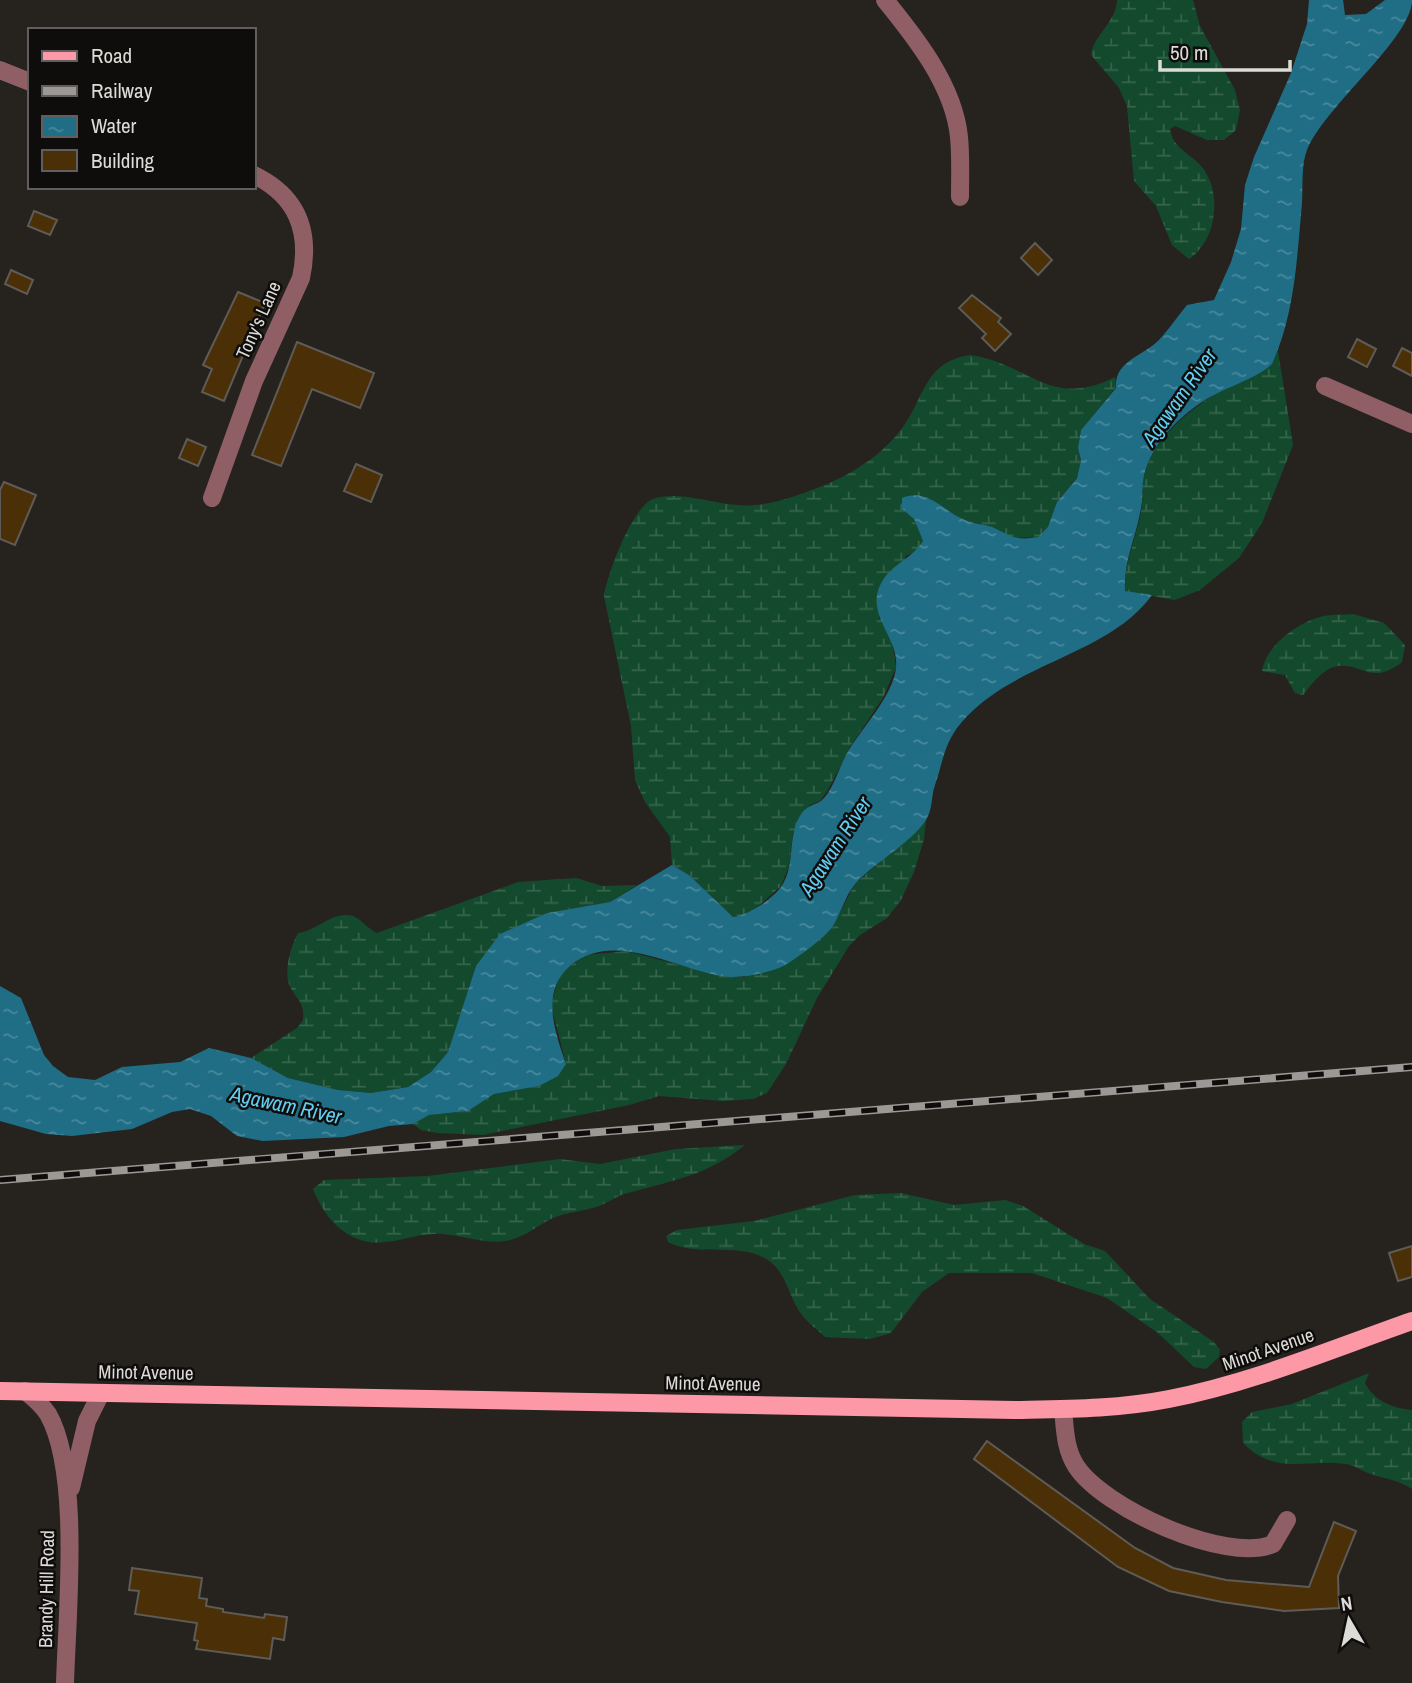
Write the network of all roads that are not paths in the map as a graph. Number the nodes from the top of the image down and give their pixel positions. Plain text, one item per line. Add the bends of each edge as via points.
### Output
1 (884, 0) edge
2 (0, 70) edge
3 (28, 81) edge
4 (256, 176) edge
5 (960, 197) dead end
6 (1325, 386) dead end
7 (1412, 424) edge
8 (212, 498) dead end
9 (1412, 1321) edge
10 (0, 1391) edge
11 (25, 1391) junction
12 (101, 1393) junction
13 (1063, 1409) junction
14 (69, 1495) junction
15 (1287, 1520) dead end
16 (65, 1683) edge

1 - 5 street via 919,45 948,97 959,138
2 - 3 street
4 - 8 street, Tony's Lane via 279,189 290,202 303,238 304,261
6 - 7 street
9 - 13 main road, Minot Avenue via 1210,1390 1127,1406
10 - 11 main road, Minot Avenue
11 - 12 main road, Minot Avenue
11 - 14 street, Brandy Hill Road via 44,1408 53,1425
12 - 13 main road, Minot Avenue
12 - 14 street, Brandy Hill Road via 86,1421
13 - 15 street via 1068,1448 1082,1474 1159,1526 1189,1537 1256,1548 1273,1544
14 - 16 street, Brandy Hill Road

